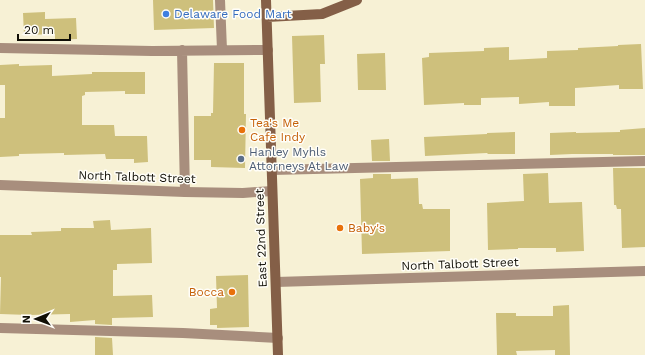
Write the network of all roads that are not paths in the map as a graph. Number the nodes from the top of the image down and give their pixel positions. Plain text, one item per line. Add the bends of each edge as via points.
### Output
1 (220, 0) edge
2 (266, 0) edge
3 (357, 0) edge
4 (267, 17) junction
5 (0, 48) edge
6 (182, 50) junction
7 (222, 50) junction
8 (268, 50) junction
9 (645, 161) edge
10 (272, 170) junction
11 (0, 185) edge
12 (272, 191) junction
13 (186, 192) junction
14 (645, 272) edge
15 (276, 282) junction
16 (0, 328) edge
17 (278, 338) junction
18 (278, 355) edge

1 - 7 street
2 - 4 main road, East 22nd Street
3 - 4 main road via 322,14
4 - 8 main road, East 22nd Street
5 - 6 street
6 - 7 street
6 - 13 street
7 - 8 street
8 - 10 main road, East 22nd Street
9 - 10 street
10 - 12 main road, East 22nd Street
11 - 13 street, North Talbott Street
12 - 13 street, North Talbott Street
12 - 15 main road, East 22nd Street
14 - 15 street, North Talbott Street
15 - 17 main road, East 22nd Street
16 - 17 street
17 - 18 main road, East 22nd Street

